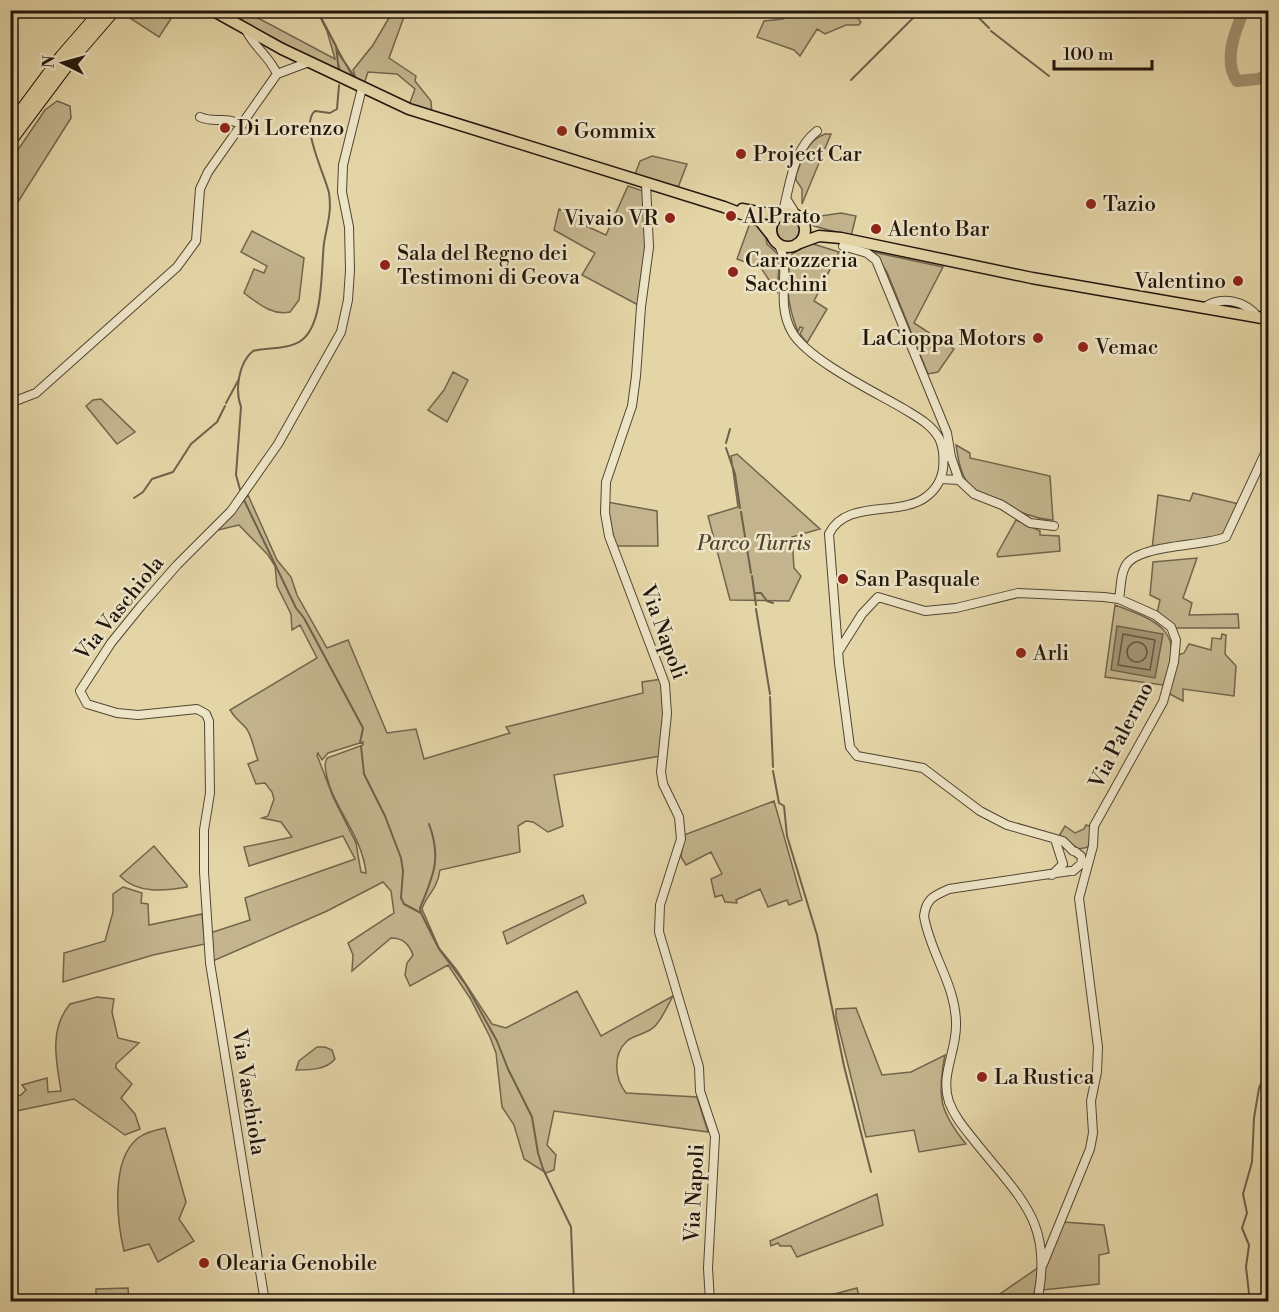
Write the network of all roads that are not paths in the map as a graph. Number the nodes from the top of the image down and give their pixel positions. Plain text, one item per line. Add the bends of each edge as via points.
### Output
1 (102, 10) edge
2 (114, 10) edge
3 (212, 10) edge
4 (246, 30) junction
5 (309, 62) junction
6 (277, 74) junction
7 (362, 88) junction
8 (200, 117) dead end
9 (242, 125) junction
10 (10, 126) edge
11 (817, 131) dead end
12 (10, 141) edge
13 (646, 184) junction
14 (787, 194) junction
15 (724, 207) junction
16 (781, 215) junction
17 (799, 218) junction
18 (775, 240) junction
19 (842, 242) junction
20 (796, 245) junction
21 (784, 270) junction
22 (1264, 318) edge
23 (10, 403) edge
24 (1269, 447) edge
25 (947, 457) junction
26 (941, 479) junction
27 (959, 480) junction
28 (1054, 526) dead end
29 (1119, 599) junction
30 (838, 652) junction
31 (1055, 838) junction
32 (1093, 846) junction
33 (1075, 851) junction
34 (1067, 866) junction
35 (1083, 879) junction
36 (1044, 1264) junction
37 (265, 1302) edge
38 (710, 1302) edge
39 (1037, 1302) edge

1 - 10 highway
2 - 12 highway via 69,61
3 - 4 main road
4 - 5 main road
4 - 6 street
5 - 6 street
5 - 7 main road
6 - 9 street
7 - 13 main road via 434,117
7 - 37 street, Via Vaschiola via 343,165 350,270 341,332 278,444 231,510 141,606 111,643 80,692 87,704 117,713 163,714 197,709 208,718 210,793 204,830 204,872 210,963
8 - 9 street via 211,122 228,119
9 - 23 street via 200,189 196,241 177,267 36,393
11 - 14 street via 805,144
13 - 15 main road
13 - 38 street, Via Napoli via 649,247 636,376 632,406 606,482 605,513 609,536 668,696 663,784 679,817 681,839 660,904 658,925 715,1136 708,1268
14 - 16 street
14 - 17 street via 789,207
15 - 16 main road
15 - 18 main road via 763,222
16 - 17 main road
16 - 18 main road via 773,224
17 - 19 main road
17 - 20 main road via 805,230
18 - 20 main road via 786,247
18 - 21 street via 784,256
19 - 20 main road via 819,237
19 - 22 main road
19 - 25 street via 876,260 947,433
20 - 21 street via 787,255
21 - 25 street via 783,304 792,333 826,362 924,422 939,438
24 - 29 street via 1226,537 1211,544 1149,551 1132,559 1125,566
25 - 26 street
25 - 27 street
26 - 27 street
26 - 30 street via 930,493 913,503 852,514 833,525 829,543
27 - 28 street via 974,494 1030,523
29 - 30 street, Via Palermo via 1018,593 925,611 878,597
29 - 32 street, Via Palermo via 1162,619 1175,634 1176,647 1163,702 1094,826
30 - 31 street via 844,716 854,754 923,768 980,811 1007,825
31 - 33 street
31 - 34 street
32 - 33 street
32 - 35 street, Via Palermo
33 - 34 street
33 - 34 street via 1082,863
34 - 35 street
34 - 36 street via 1052,875 949,889 932,896 924,916 955,1008 955,1044 946,1085 950,1105 957,1120 1025,1203 1038,1234
35 - 36 street, Via Palermo via 1079,904 1098,1047 1090,1101 1093,1133
36 - 39 street

